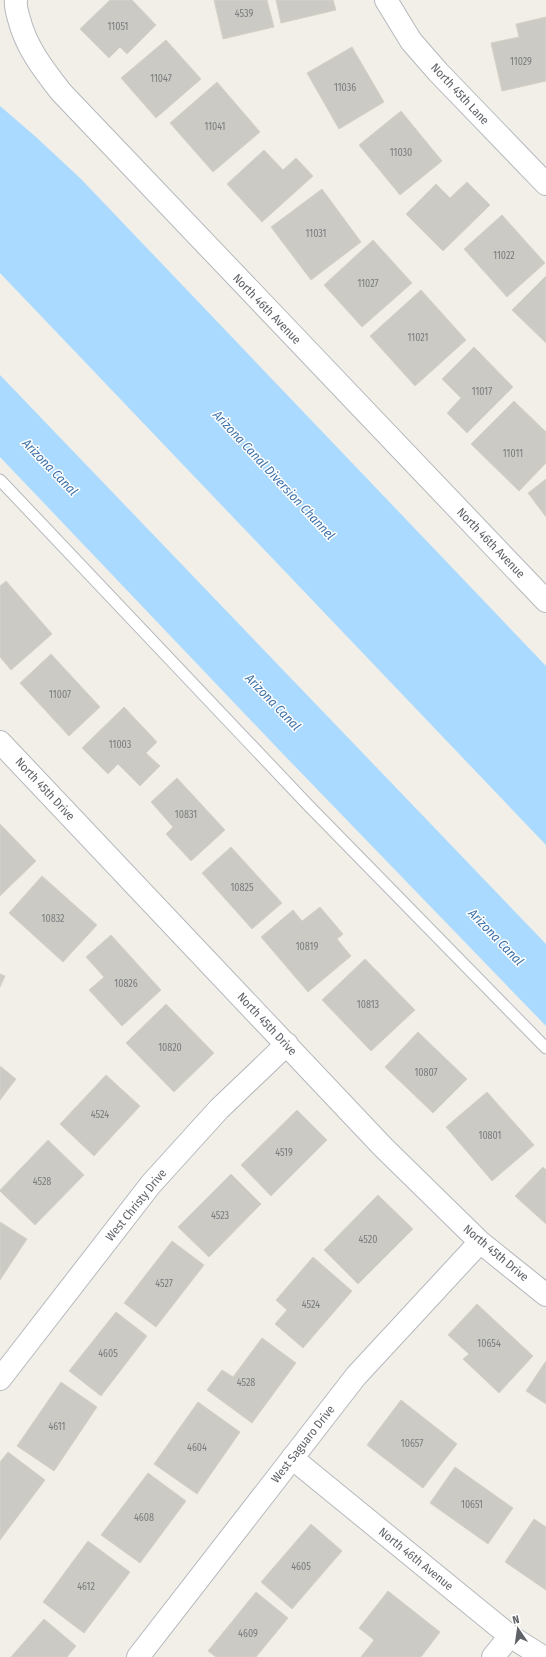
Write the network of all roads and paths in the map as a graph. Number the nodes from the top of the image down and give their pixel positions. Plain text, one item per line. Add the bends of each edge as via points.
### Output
1 (16, 0) edge
2 (386, 0) edge
3 (545, 182) edge
4 (0, 480) edge
5 (546, 601) edge
6 (0, 742) edge
7 (287, 1044) junction
8 (546, 1048) edge
9 (480, 1242) junction
10 (546, 1295) edge
11 (0, 1379) edge
12 (292, 1458) junction
13 (510, 1636) junction
14 (138, 1657) edge
15 (493, 1657) edge
16 (543, 1657) edge

1 - 5 street, North 46th Avenue via 22,32 38,63 61,92
2 - 3 street, North 45th Lane via 411,41 438,72
4 - 8 lane via 308,804
6 - 7 street, North 45th Drive
7 - 9 street, North 45th Drive via 383,1147
7 - 11 street, West Christy Drive via 219,1109 151,1184
9 - 10 street, North 45th Drive
9 - 12 street, West Saguaro Drive via 356,1376
12 - 13 street, North 46th Avenue
12 - 14 street, West Saguaro Drive
13 - 15 street
13 - 16 street, North 46th Avenue

